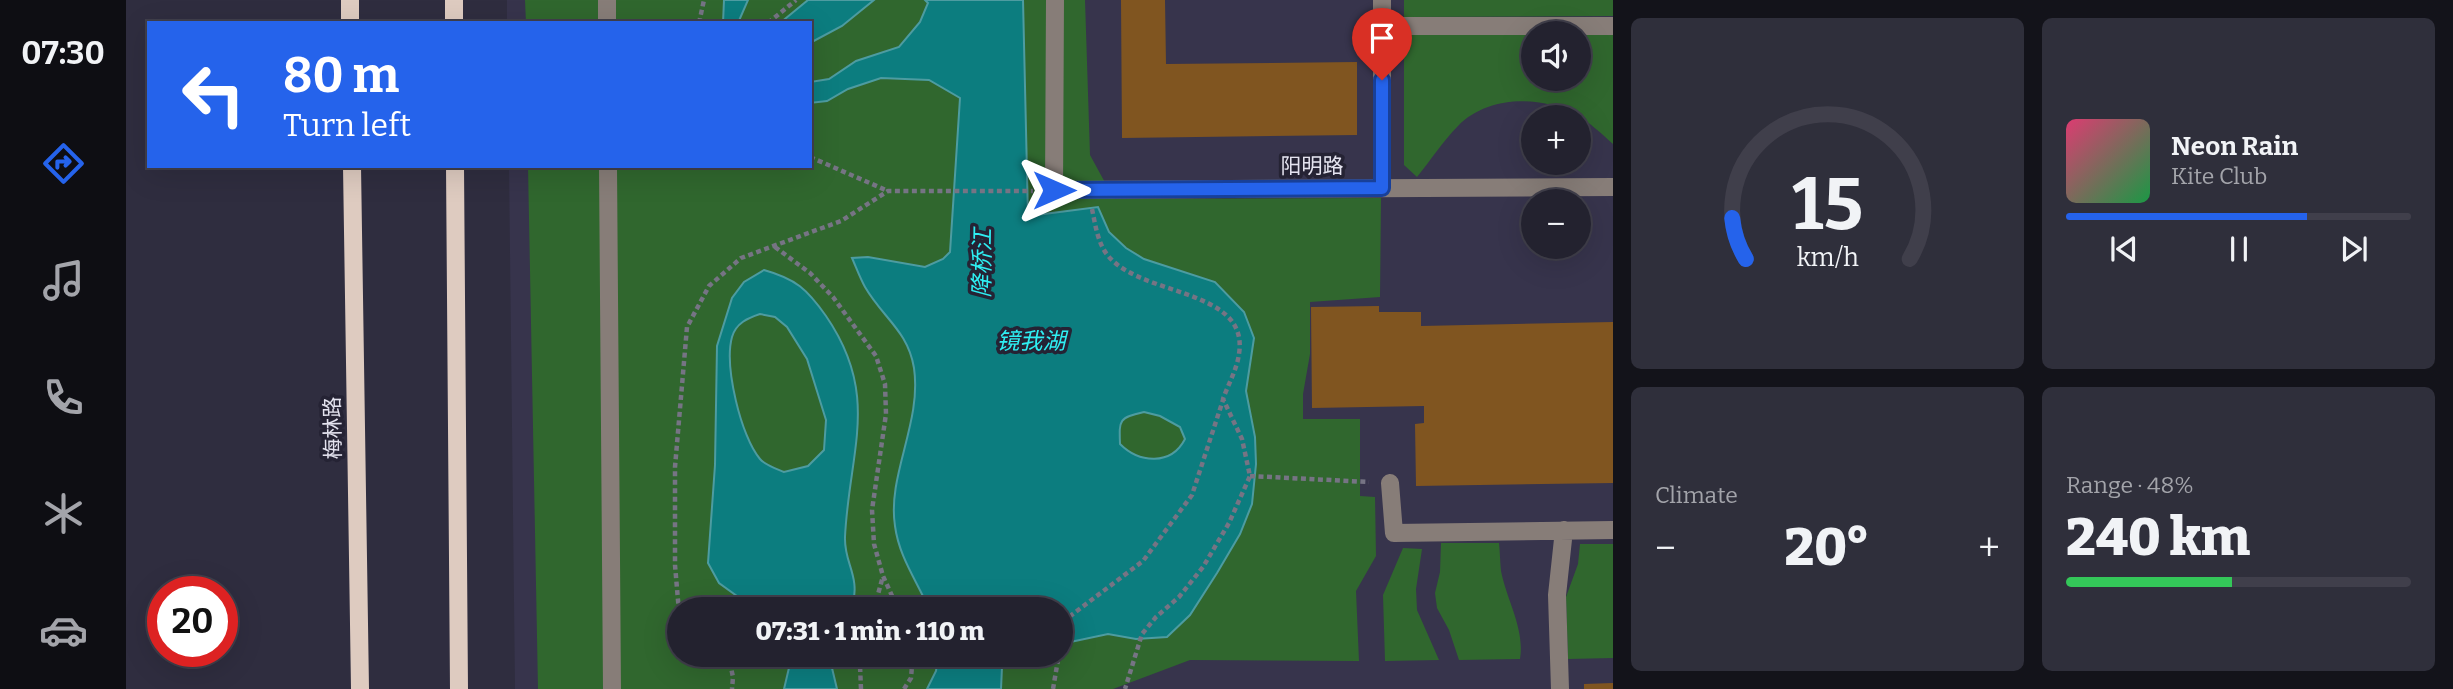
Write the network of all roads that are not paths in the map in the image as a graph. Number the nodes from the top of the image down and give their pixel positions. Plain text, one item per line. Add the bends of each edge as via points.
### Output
1 (350, 0) edge
2 (454, 0) edge
3 (607, 0) edge
4 (1055, 0) edge
5 (1382, 0) edge
6 (350, 21) edge
7 (454, 21) edge
8 (607, 21) edge
9 (1382, 26) junction
10 (1613, 26) edge
11 (352, 168) edge
12 (456, 168) edge
13 (608, 168) edge
14 (1613, 187) edge
15 (1382, 188) junction
16 (1391, 483) road end
17 (1564, 530) junction
18 (1613, 530) edge
19 (360, 689) edge
20 (459, 689) edge
21 (612, 689) edge
22 (1560, 689) edge

1 - 6 main road
2 - 7 main road
3 - 8 street
4 - 15 street, 阳明路 via 1047,190
5 - 9 street
9 - 10 street
9 - 15 street
11 - 19 main road, 梅林路
12 - 20 main road
13 - 21 street
14 - 15 street, 阳明路
16 - 17 street via 1394,533
17 - 18 street
17 - 22 street via 1557,594

